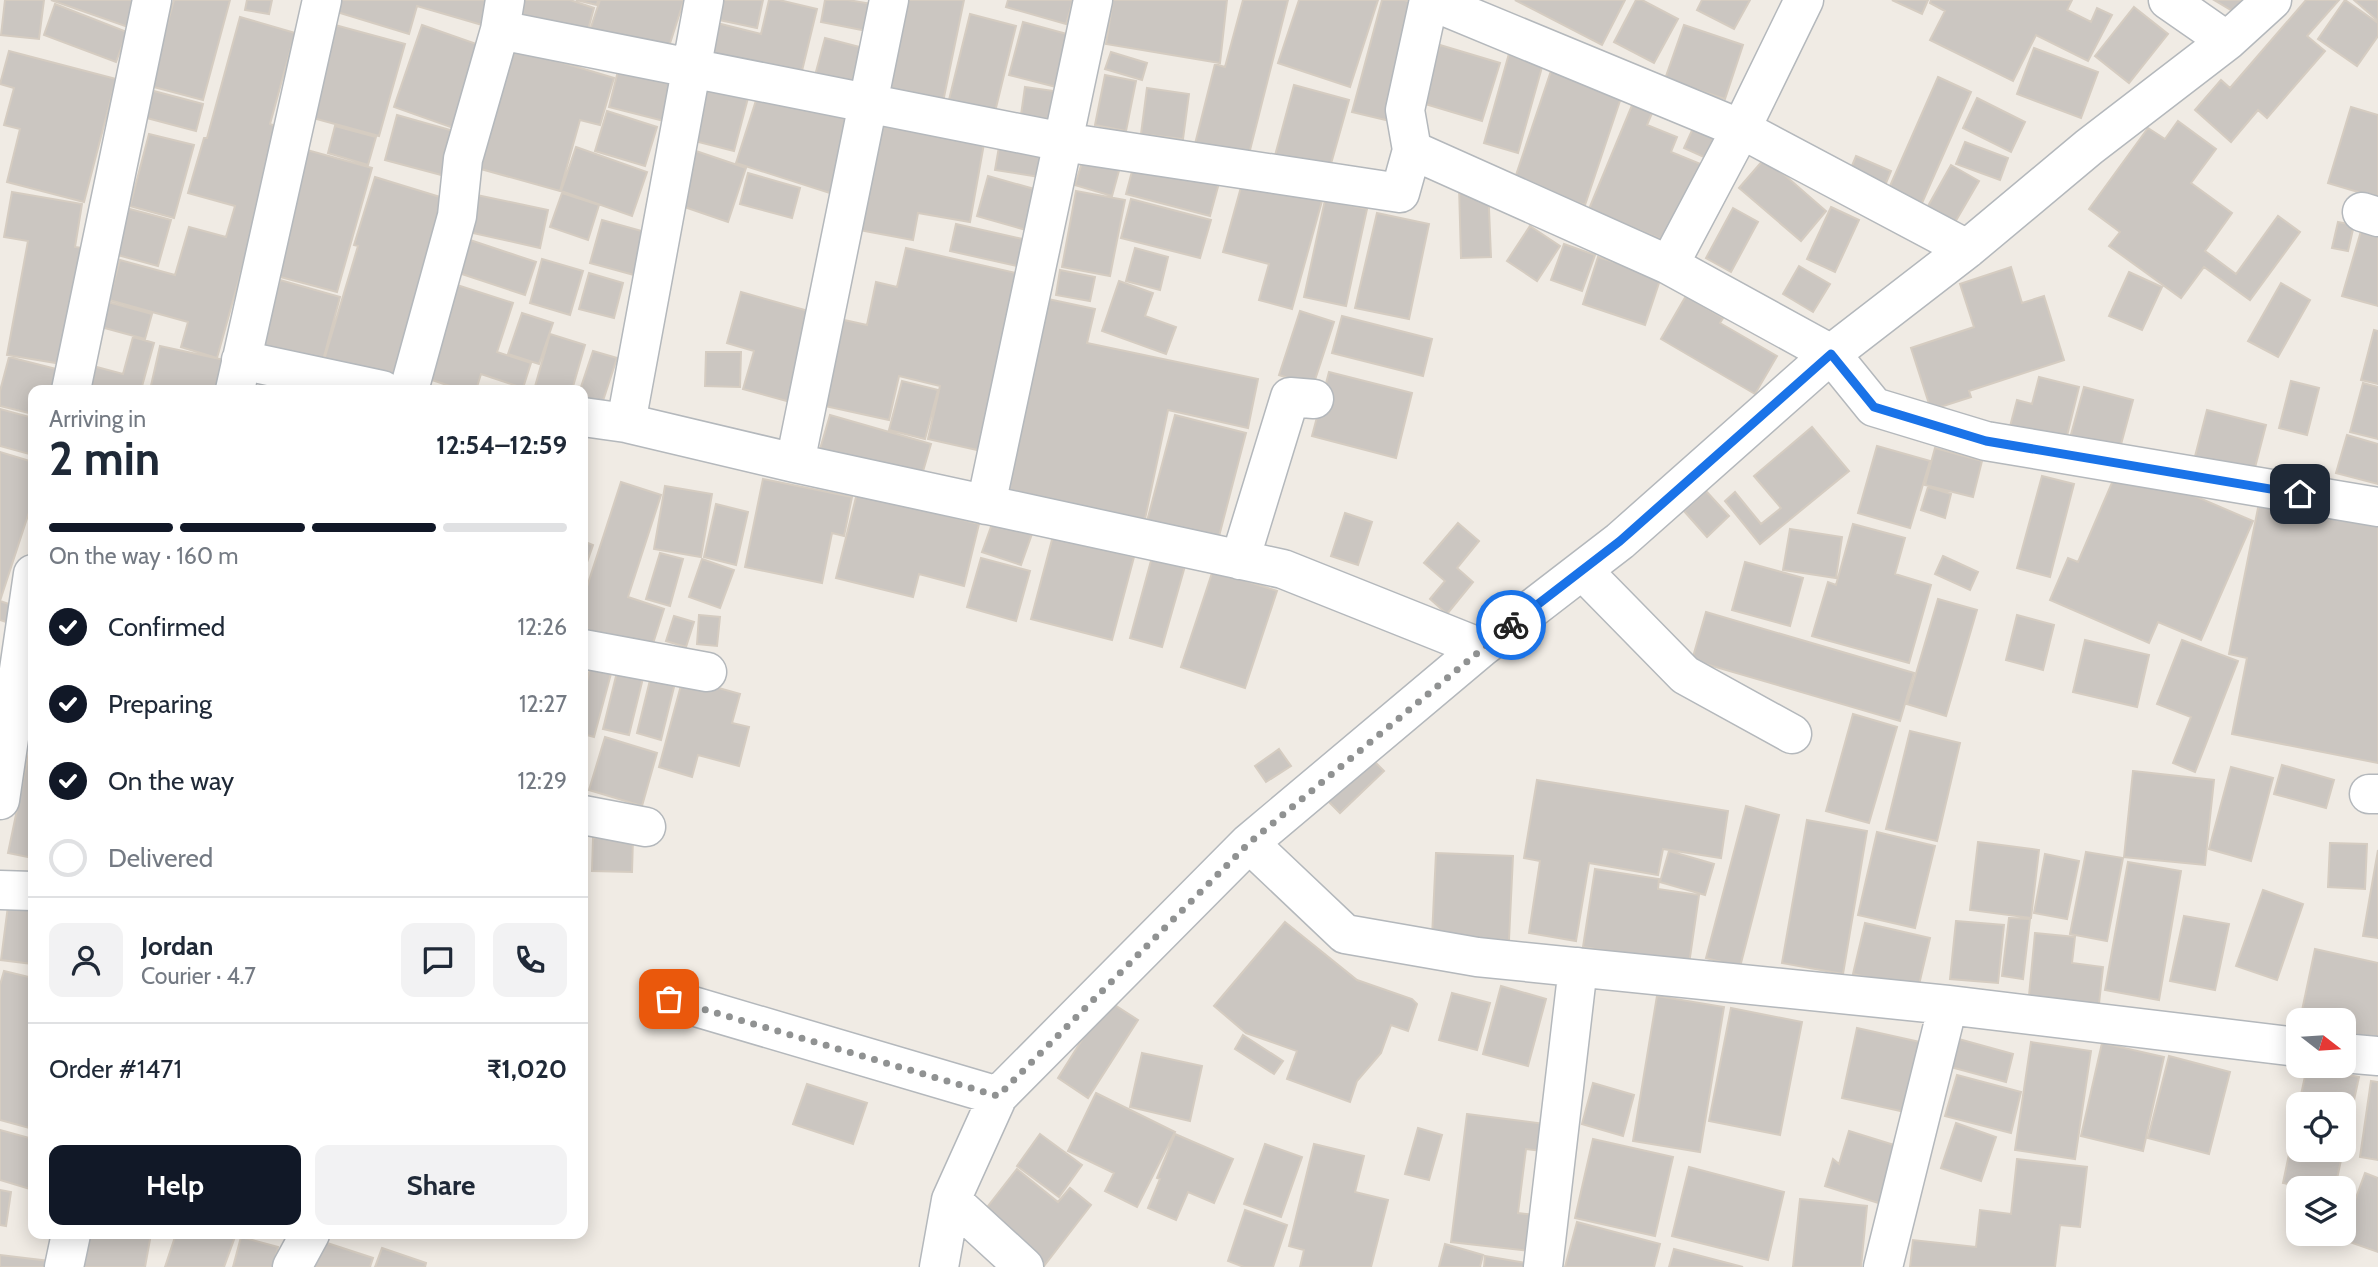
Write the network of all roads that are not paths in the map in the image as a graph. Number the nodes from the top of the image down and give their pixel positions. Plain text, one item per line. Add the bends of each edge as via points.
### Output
1 (152, 0) edge
2 (322, 0) edge
3 (704, 0) edge
4 (889, 0) edge
5 (1093, 0) edge
6 (1429, 0) edge
7 (1804, 0) edge
8 (2168, 0) edge
9 (2272, 0) edge
10 (502, 15) edge
11 (2227, 41) junction
12 (693, 69) junction
13 (869, 103) junction
14 (1741, 129) junction
15 (1063, 142) junction
16 (1412, 150) junction
17 (1967, 250) junction
18 (1669, 265) junction
19 (1831, 354) junction
20 (238, 375) edge
21 (72, 385) edge
22 (334, 385) edge
23 (411, 385) edge
24 (1314, 399) dead end
25 (588, 418) edge
26 (626, 423) junction
27 (795, 463) junction
28 (986, 505) junction
29 (2378, 507) edge
30 (1240, 560) junction
31 (1583, 571) junction
32 (28, 608) edge
33 (1481, 648) junction
34 (588, 650) edge
35 (708, 672) dead end
36 (1793, 734) dead end
37 (0, 800) edge
38 (588, 816) edge
39 (646, 827) dead end
40 (1249, 843) junction
41 (0, 890) edge
42 (28, 891) edge
43 (1578, 967) junction
44 (669, 999) dead end
45 (1948, 1005) junction
46 (2286, 1047) edge
47 (2356, 1054) edge
48 (2378, 1056) edge
49 (998, 1096) junction
50 (951, 1200) junction
51 (70, 1239) edge
52 (307, 1239) edge
53 (64, 1267) edge
54 (292, 1267) edge
55 (939, 1267) edge
56 (1024, 1267) edge
57 (1543, 1267) edge
58 (1883, 1267) edge

1 - 21 street
2 - 20 street
3 - 12 street
4 - 13 street
5 - 15 street
6 - 14 street
6 - 16 street via 1405,110
7 - 14 street
8 - 11 street
9 - 11 street
10 - 12 street
10 - 23 street via 463,159 457,216
11 - 17 street via 2089,147
12 - 13 street
12 - 26 street
13 - 15 street
13 - 27 street
14 - 17 street
14 - 18 street
15 - 16 street via 1399,193
15 - 28 street
16 - 18 street
17 - 19 street
18 - 19 street
19 - 29 street via 1874,407 1986,441
19 - 31 street
20 - 22 street
24 - 30 street via 1290,397
25 - 26 street
26 - 27 street
27 - 28 street
28 - 30 street
30 - 33 street via 1283,569
31 - 33 street
31 - 36 street via 1685,675
32 - 37 street
33 - 40 street
34 - 35 street
38 - 39 street
40 - 43 street via 1345,934 1477,957
40 - 49 street
41 - 42 street
43 - 45 street
43 - 57 street
44 - 49 street
45 - 46 street
45 - 58 street
47 - 48 street
49 - 50 street
50 - 55 street
50 - 56 street
51 - 53 street
52 - 54 street

